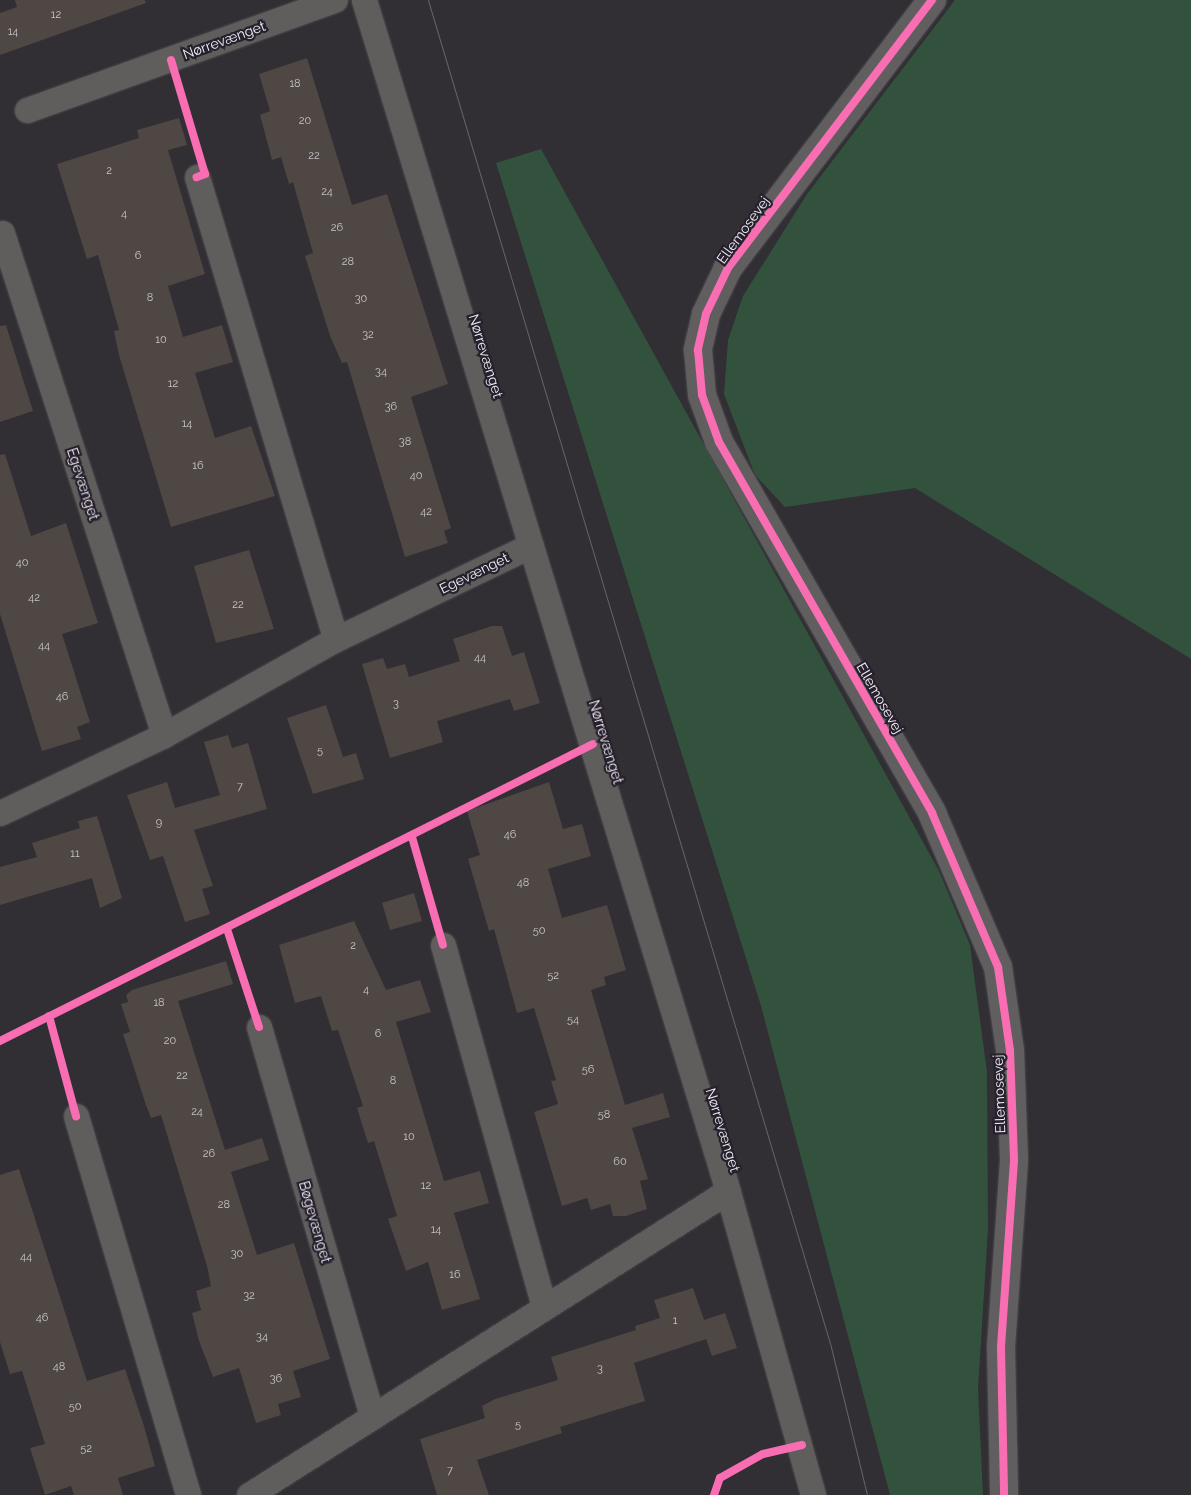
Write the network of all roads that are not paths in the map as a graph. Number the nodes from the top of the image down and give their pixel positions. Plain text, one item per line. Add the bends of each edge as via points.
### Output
1 (335, 0) edge
2 (364, 0) edge
3 (932, 0) edge
4 (27, 110) dead end
5 (197, 177) dead end
6 (2, 233) dead end
7 (530, 546) junction
8 (336, 639) junction
9 (164, 735) junction
10 (0, 813) edge
11 (443, 945) dead end
12 (259, 1027) dead end
13 (76, 1116) dead end
14 (728, 1191) junction
15 (544, 1306) junction
16 (372, 1417) junction
17 (188, 1495) edge
18 (249, 1495) edge
19 (813, 1495) edge
20 (1004, 1495) edge

1 - 4 street, Nørrevænget
2 - 7 street, Nørrevænget
3 - 20 street, Ellemosevej via 728,268 706,314 698,350 702,395 718,442 932,813 998,967 1010,1050 1014,1161 1000,1347
5 - 8 street
6 - 9 street, Egevænget
7 - 8 street, Egevænget
7 - 14 street, Nørrevænget
8 - 9 street, Egevænget
9 - 10 street, Egevænget
11 - 15 street
12 - 16 street, Bøgevænget
13 - 17 street
14 - 15 street
14 - 19 street, Nørrevænget
15 - 16 street
16 - 18 street

